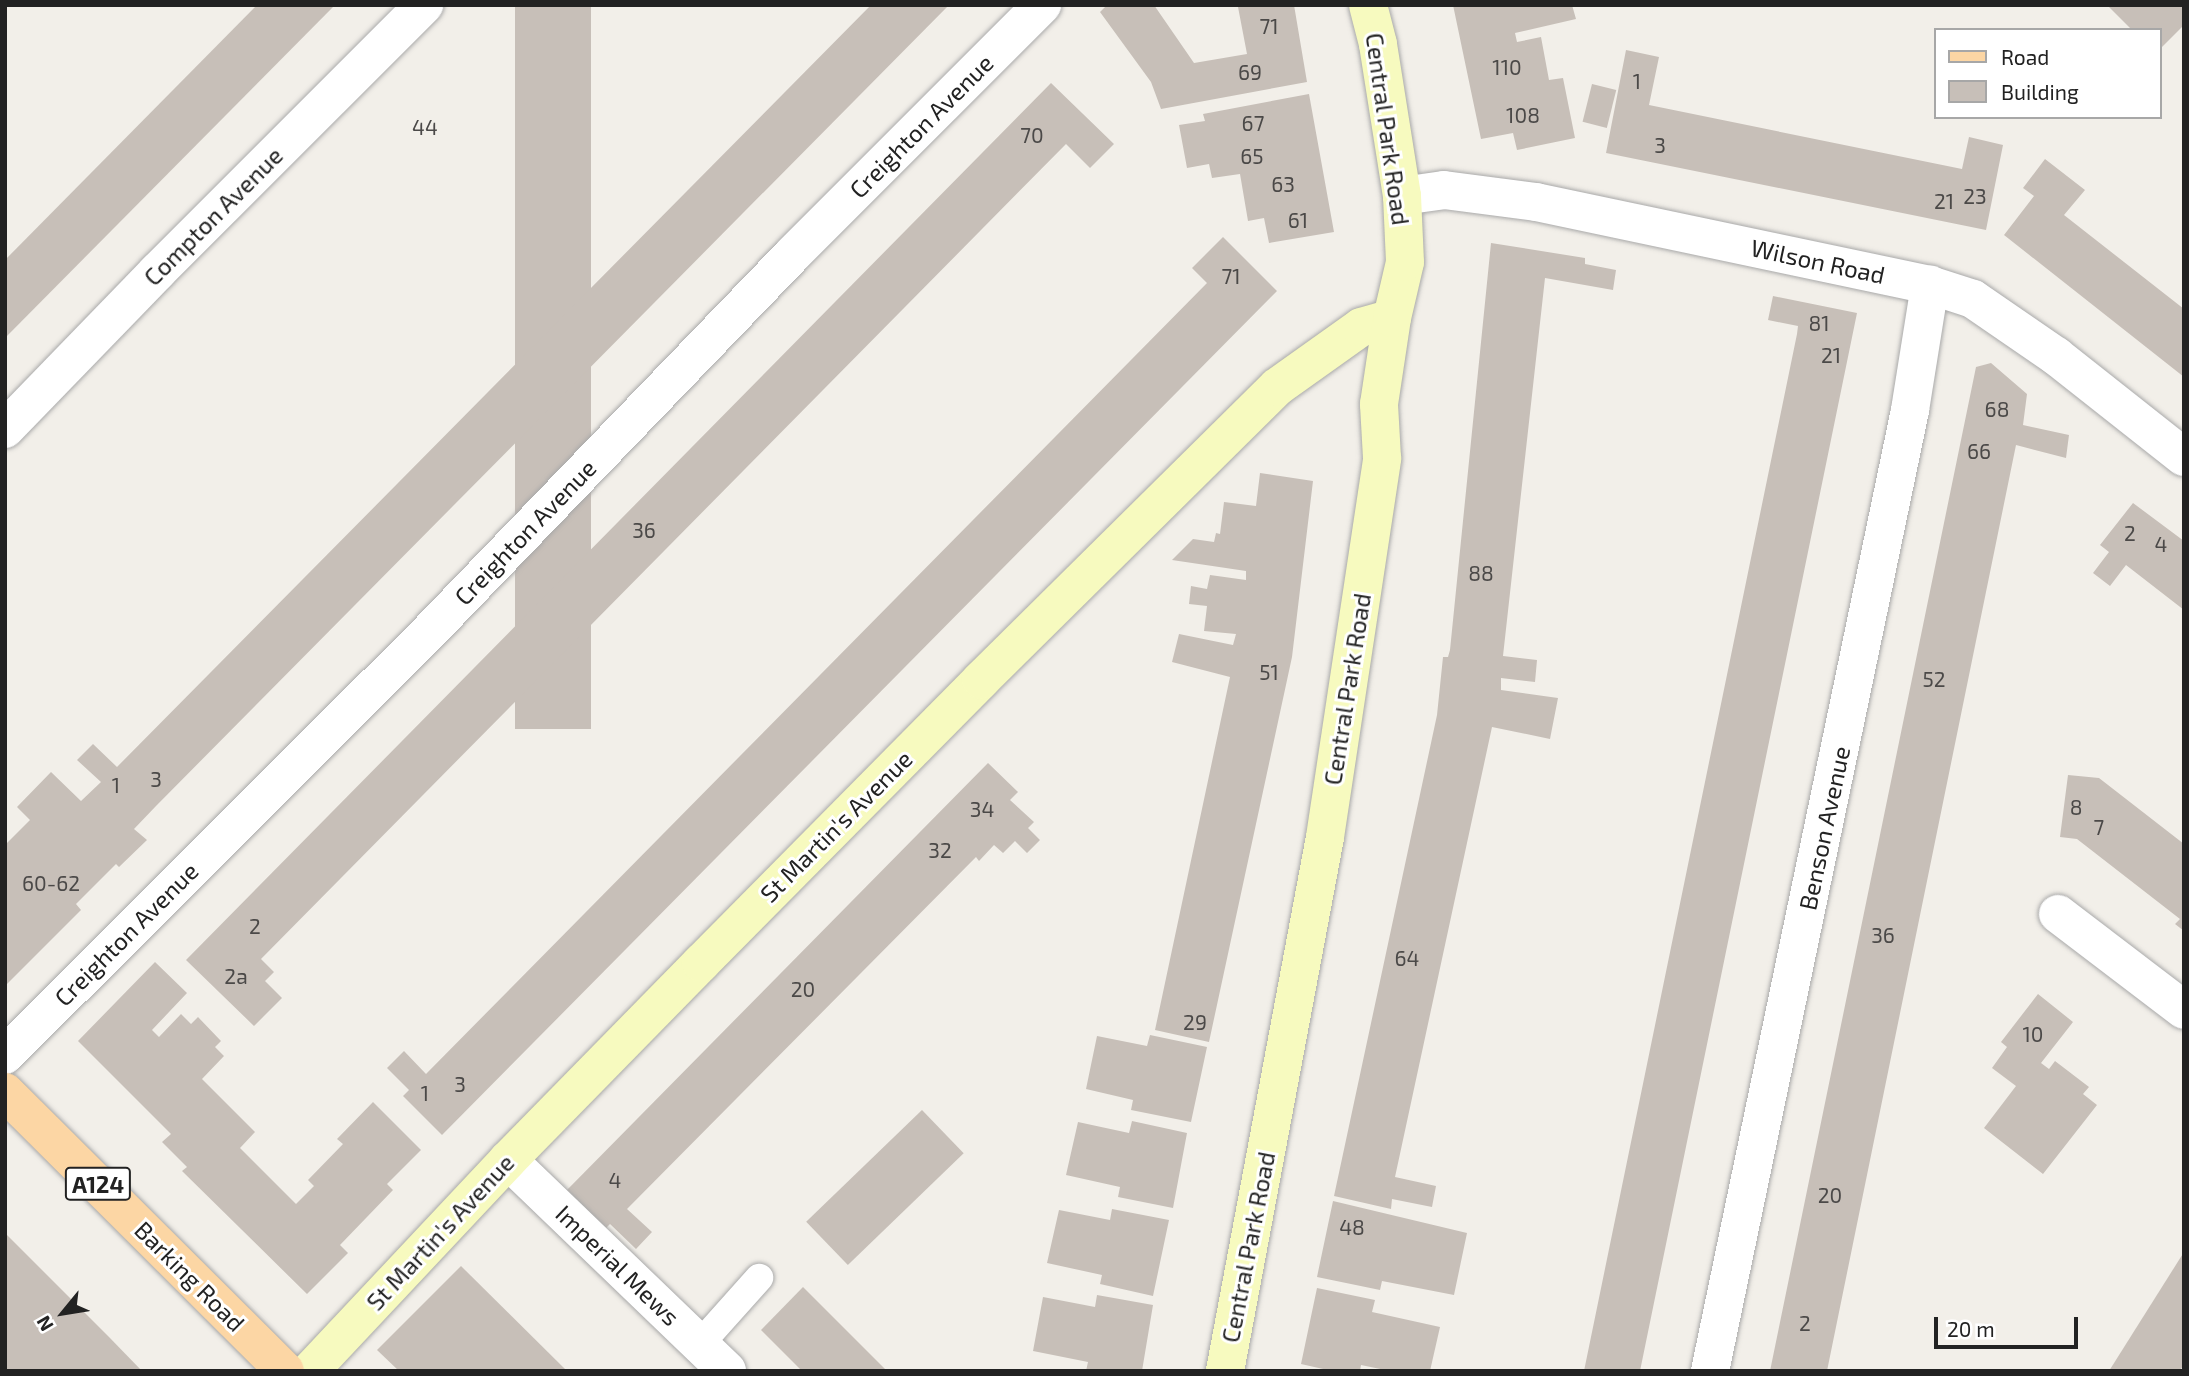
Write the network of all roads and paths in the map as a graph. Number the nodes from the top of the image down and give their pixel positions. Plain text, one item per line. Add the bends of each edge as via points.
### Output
1 (424, 5) edge
2 (1042, 5) edge
3 (1368, 5) edge
4 (1402, 196) junction
5 (1930, 285) junction
6 (1392, 318) junction
7 (5, 429) edge
8 (2184, 457) edge
9 (2058, 914) dead end
10 (2184, 1010) edge
11 (5, 1055) edge
12 (5, 1092) edge
13 (508, 1160) junction
14 (759, 1278) dead end
15 (700, 1344) junction
16 (285, 1371) edge
17 (310, 1371) edge
18 (727, 1371) edge
19 (1225, 1371) edge
20 (1710, 1371) edge

1 - 7 street, Compton Avenue
2 - 11 street, Creighton Avenue via 794,253 427,634
3 - 4 main road, Central Park Road
4 - 5 street, Wilson Road via 1444,190 1536,202
4 - 6 main road, Central Park Road via 1405,262
5 - 8 street, Wilson Road via 1973,299 2007,321
5 - 20 street, Benson Avenue via 1910,410
6 - 13 main road, St Martin's Avenue via 1361,327 1277,387
6 - 19 main road, Central Park Road via 1379,404 1382,458 1325,837
9 - 10 street
12 - 16 main road, Barking Road / A124
13 - 15 street, Imperial Mews
13 - 17 main road, St Martin's Avenue
14 - 15 lane
15 - 18 street, Imperial Mews

